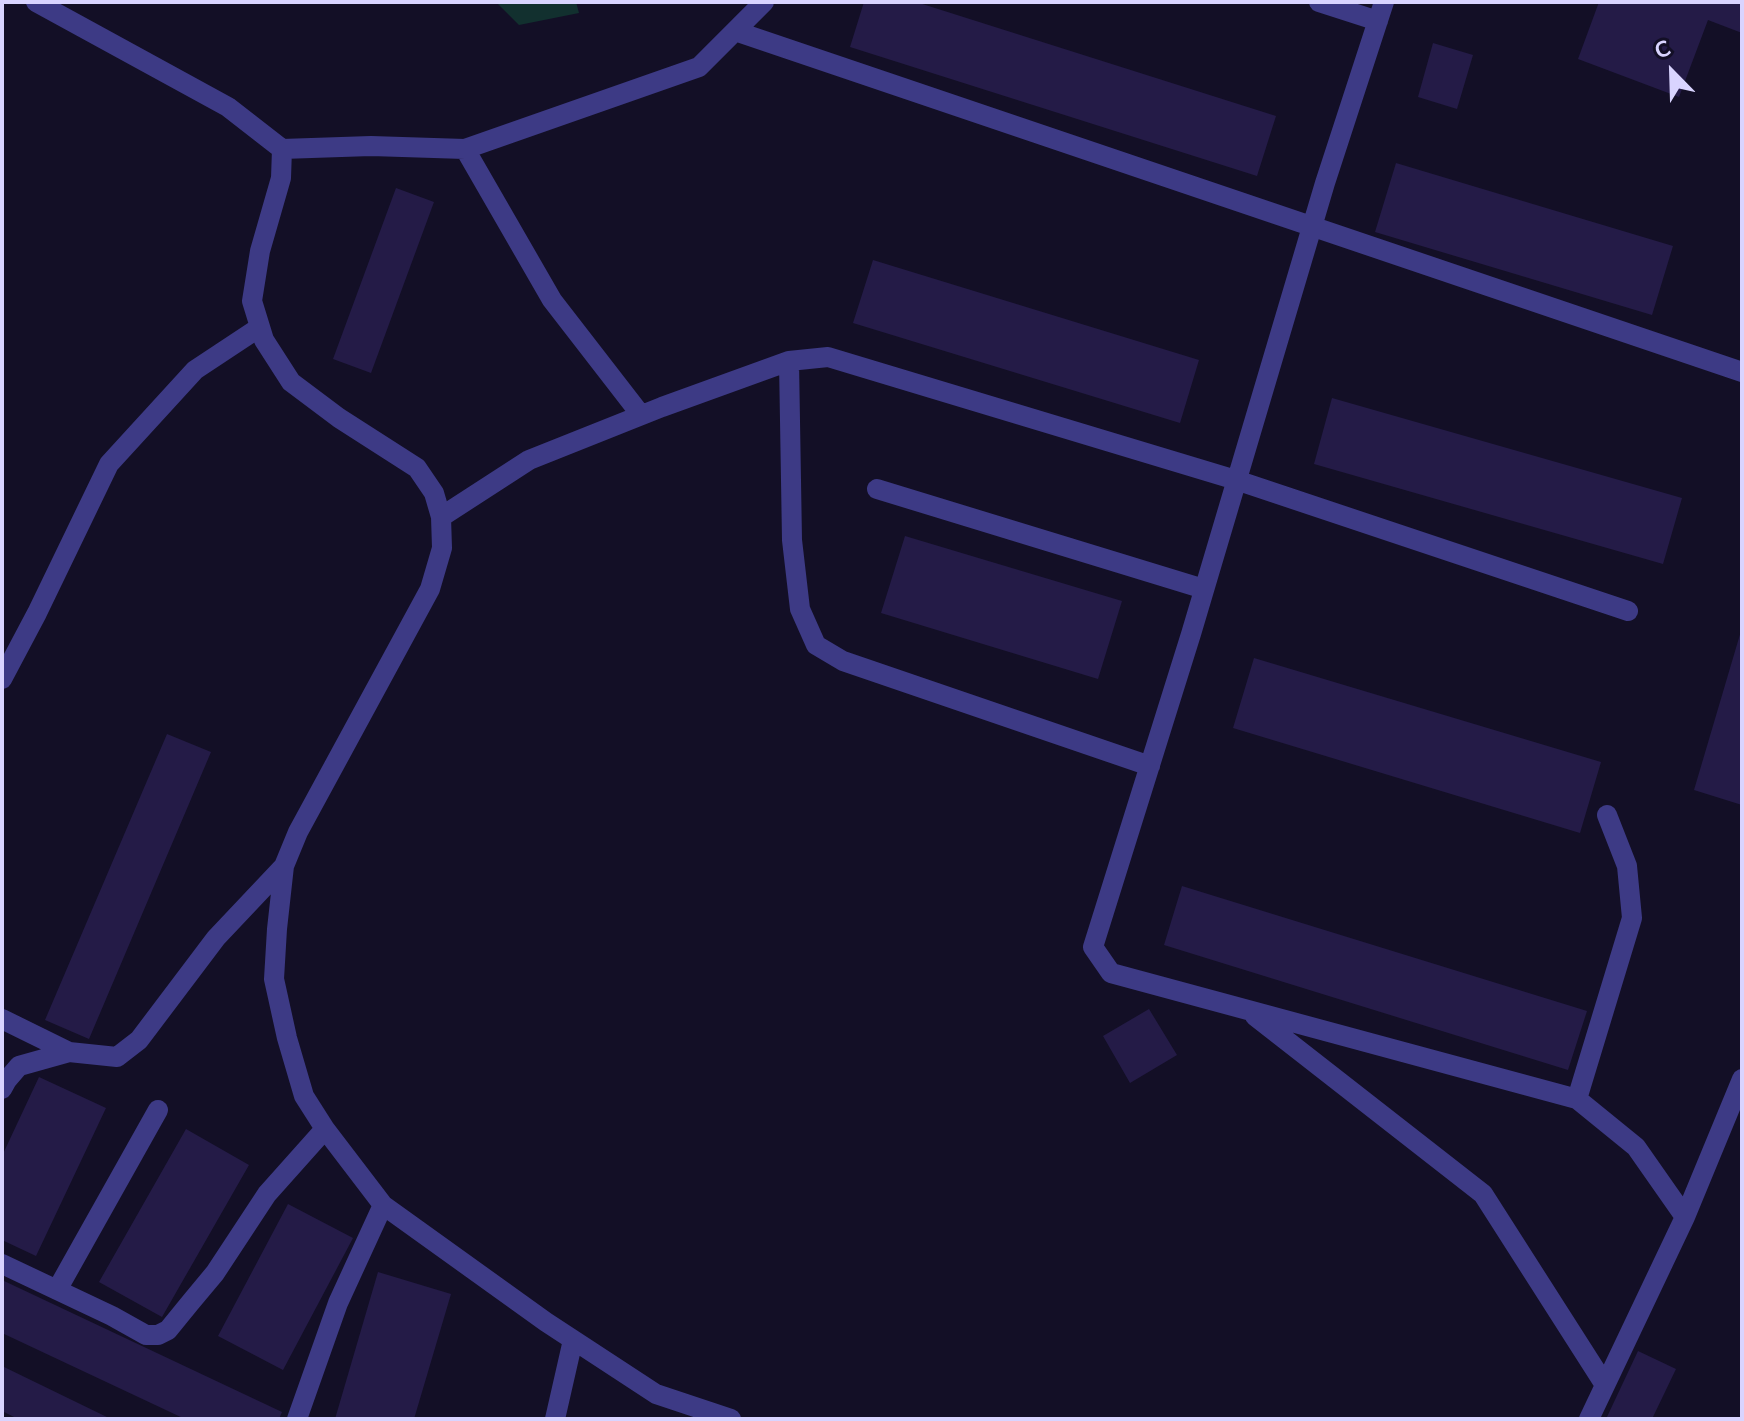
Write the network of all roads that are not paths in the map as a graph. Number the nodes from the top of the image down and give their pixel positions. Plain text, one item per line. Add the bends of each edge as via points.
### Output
1 (36, 2) edge
2 (764, 2) edge
3 (1319, 2) edge
4 (1381, 12) edge
5 (735, 31) junction
6 (282, 149) junction
7 (465, 149) junction
8 (1312, 225) junction
9 (260, 327) junction
10 (789, 361) junction
11 (1742, 372) edge
12 (641, 415) junction
13 (1236, 480) junction
14 (877, 489) dead end
15 (441, 517) junction
16 (1204, 589) junction
17 (1628, 611) dead end
18 (2, 679) edge
19 (1150, 766) junction
20 (1607, 815) dead end
21 (284, 866) junction
22 (1248, 1010) junction
23 (2, 1019) edge
24 (69, 1052) junction
25 (1742, 1079) edge
26 (2, 1089) edge
27 (1577, 1099) junction
28 (158, 1110) dead end
29 (325, 1129) junction
30 (383, 1205) junction
31 (1685, 1217) junction
32 (2, 1264) edge
33 (57, 1290) junction
34 (573, 1340) junction
35 (1605, 1385) junction
36 (696, 1413) edge
37 (297, 1419) edge
38 (555, 1419) edge
39 (731, 1419) edge
40 (1589, 1419) edge

1 - 6 lane via 228,107
2 - 5 lane
3 - 4 lane
4 - 8 lane
5 - 7 lane via 699,67
5 - 8 lane
6 - 7 lane
6 - 9 lane via 281,178 252,301
7 - 12 lane via 552,300
8 - 11 lane
8 - 13 lane
9 - 15 lane via 291,382 417,468 434,493
9 - 18 lane via 195,370 109,464
10 - 12 lane
10 - 13 lane via 828,357
10 - 19 lane via 792,540 800,609 816,645 843,661
12 - 15 lane via 529,460
13 - 16 lane
13 - 17 lane
14 - 16 lane
15 - 21 lane via 442,548 430,589
16 - 19 lane
19 - 22 lane via 1093,947 1111,973
20 - 27 lane via 1627,866 1632,918
21 - 24 lane via 216,938 139,1040 117,1057
21 - 29 lane via 274,979 304,1096
22 - 27 lane
22 - 35 lane via 1483,1194
23 - 24 lane
24 - 26 lane via 19,1066
25 - 31 lane
27 - 31 lane via 1636,1147
28 - 33 lane
29 - 30 lane
29 - 33 lane via 267,1194 215,1273 168,1330 146,1335
30 - 34 lane
30 - 37 lane via 338,1303
31 - 35 lane
32 - 33 lane
34 - 36 lane via 656,1394
34 - 38 lane
35 - 40 lane
36 - 39 lane

